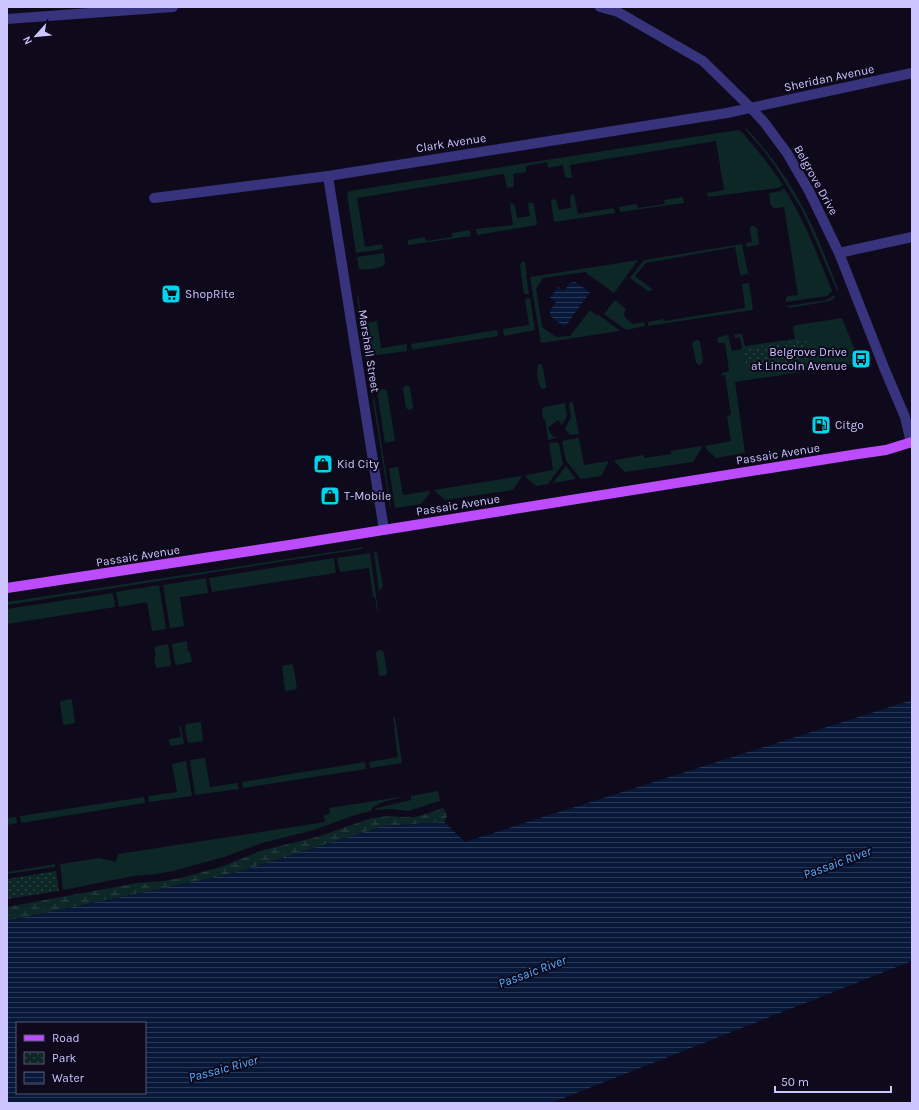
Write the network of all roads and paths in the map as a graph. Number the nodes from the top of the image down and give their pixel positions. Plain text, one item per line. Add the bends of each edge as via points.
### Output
1 (173, 7) edge
2 (600, 7) edge
3 (152, 8) edge
4 (7, 19) edge
5 (912, 73) edge
6 (751, 108) junction
7 (328, 176) junction
8 (154, 198) dead end
9 (912, 237) edge
10 (839, 253) junction
11 (912, 443) edge
12 (384, 530) junction
13 (7, 588) edge

1 - 3 street
2 - 6 street, Belgrove Drive via 618,12 703,61
3 - 4 street
5 - 6 street, Sheridan Avenue
6 - 7 street, Clark Avenue
6 - 10 street, Belgrove Drive via 787,153
7 - 8 street, Clark Avenue
7 - 12 street, Marshall Street
9 - 10 street
10 - 11 street, Belgrove Drive via 905,417
11 - 12 main road, Passaic Avenue via 879,451
12 - 13 main road, Passaic Avenue

